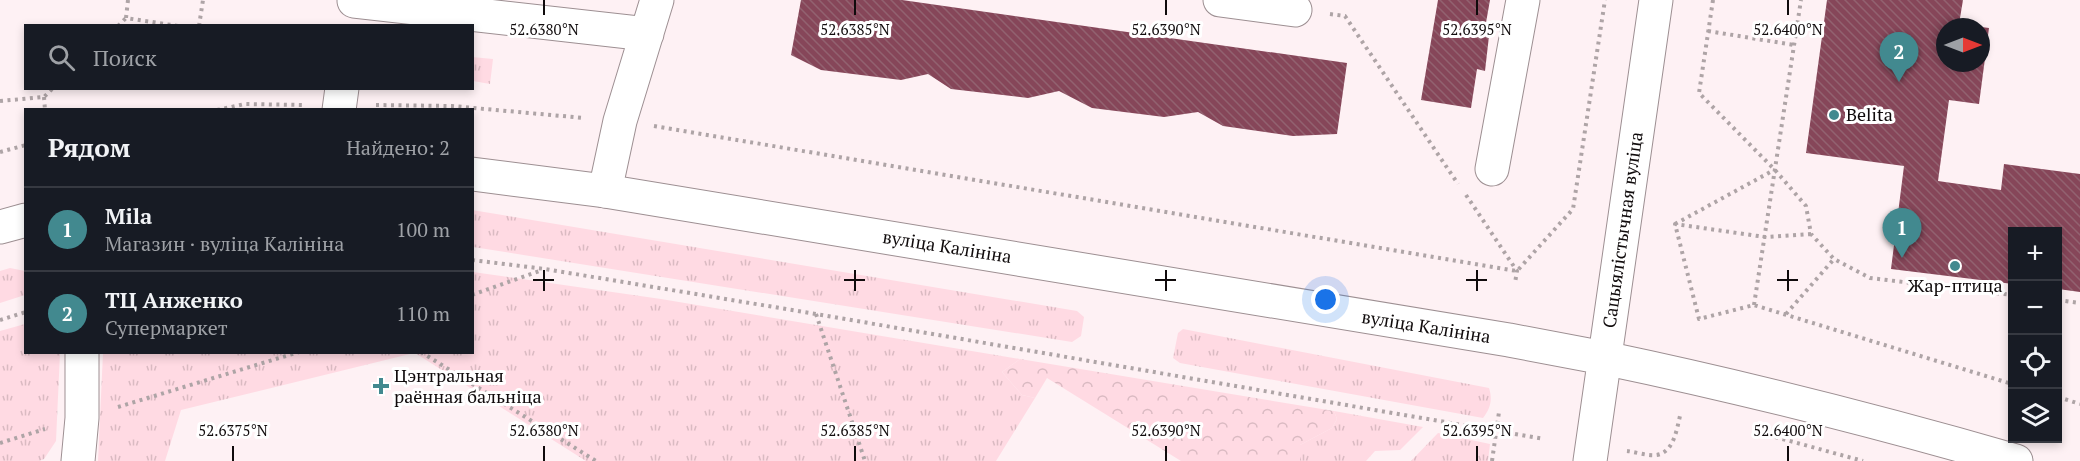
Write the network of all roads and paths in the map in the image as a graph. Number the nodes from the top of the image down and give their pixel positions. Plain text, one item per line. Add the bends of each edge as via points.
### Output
1 (128, 0) edge
2 (203, 0) edge
3 (354, 0) edge
4 (657, 0) edge
5 (1220, 0) edge
6 (1523, 0) edge
7 (1605, 0) edge
8 (1656, 0) edge
9 (1713, 0) edge
10 (1801, 0) edge
11 (1294, 10) joint
12 (126, 18) junction
13 (120, 24) edge
14 (165, 24) edge
15 (199, 24) edge
16 (350, 24) edge
17 (1708, 32) junction
18 (646, 34) junction
19 (1794, 45) junction
20 (51, 90) edge
21 (45, 97) junction
22 (0, 101) edge
23 (340, 101) edge
24 (45, 108) edge
25 (228, 108) edge
26 (620, 121) junction
27 (24, 146) edge
28 (0, 152) edge
29 (1492, 169) dead end
30 (1775, 170) junction
31 (474, 174) edge
32 (605, 191) junction
33 (24, 221) edge
34 (1675, 224) junction
35 (0, 227) edge
36 (1811, 234) junction
37 (1765, 237) junction
38 (1834, 259) junction
39 (474, 260) edge
40 (545, 269) junction
41 (1517, 271) junction
42 (1515, 283) dead end
43 (474, 294) edge
44 (2008, 294) edge
45 (2062, 301) edge
46 (2080, 303) edge
47 (1754, 305) junction
48 (24, 313) edge
49 (816, 314) junction
50 (1786, 314) junction
51 (0, 320) edge
52 (82, 354) edge
53 (292, 354) edge
54 (424, 354) edge
55 (1604, 358) junction
56 (2008, 382) edge
57 (2062, 398) edge
58 (2080, 404) edge
59 (1682, 405) dead end
60 (1499, 412) dead end
61 (82, 418) junction
62 (1496, 432) junction
63 (1760, 433) dead end
64 (1544, 439) dead end
65 (0, 443) edge
66 (1622, 451) dead end
67 (78, 461) edge
68 (596, 461) edge
69 (865, 461) edge
70 (1492, 461) edge
71 (1590, 461) edge
72 (1863, 461) edge
73 (2016, 461) edge

1 - 12 path
2 - 15 path
3 - 16 main road
3 - 18 main road
4 - 18 main road
5 - 11 main road
6 - 29 main road
7 - 41 path via 1573,209
8 - 55 main road, Сацыялістычная вуліца
9 - 17 path
10 - 19 path
11 - 41 path via 1345,16
12 - 13 path
12 - 14 path
17 - 19 path
17 - 30 path via 1699,93
18 - 26 main road
19 - 30 path
20 - 21 path
21 - 22 path
21 - 24 path
23 - 25 path
23 - 26 path
26 - 32 main road
26 - 41 path
27 - 28 path
30 - 34 path
30 - 36 path via 1806,206
30 - 37 path
31 - 32 main road, вуліца Калініна
32 - 55 main road, вуліца Калініна
33 - 35 main road
34 - 37 path
34 - 47 path via 1700,319
36 - 37 path
36 - 38 path
37 - 47 path
38 - 44 path via 1870,278
38 - 50 path
39 - 40 path
40 - 43 path
40 - 49 path
41 - 42 path
45 - 46 path
47 - 50 path
48 - 51 path
49 - 62 path
49 - 69 path
50 - 56 path
52 - 61 main road
53 - 61 path
54 - 68 path
55 - 71 main road, Сацыялістычная вуліца
55 - 73 main road, вуліца Калініна
57 - 58 path
59 - 66 path via 1667,450 1656,455
60 - 62 path
61 - 65 path
61 - 67 main road
62 - 64 path
62 - 70 path
63 - 72 path

